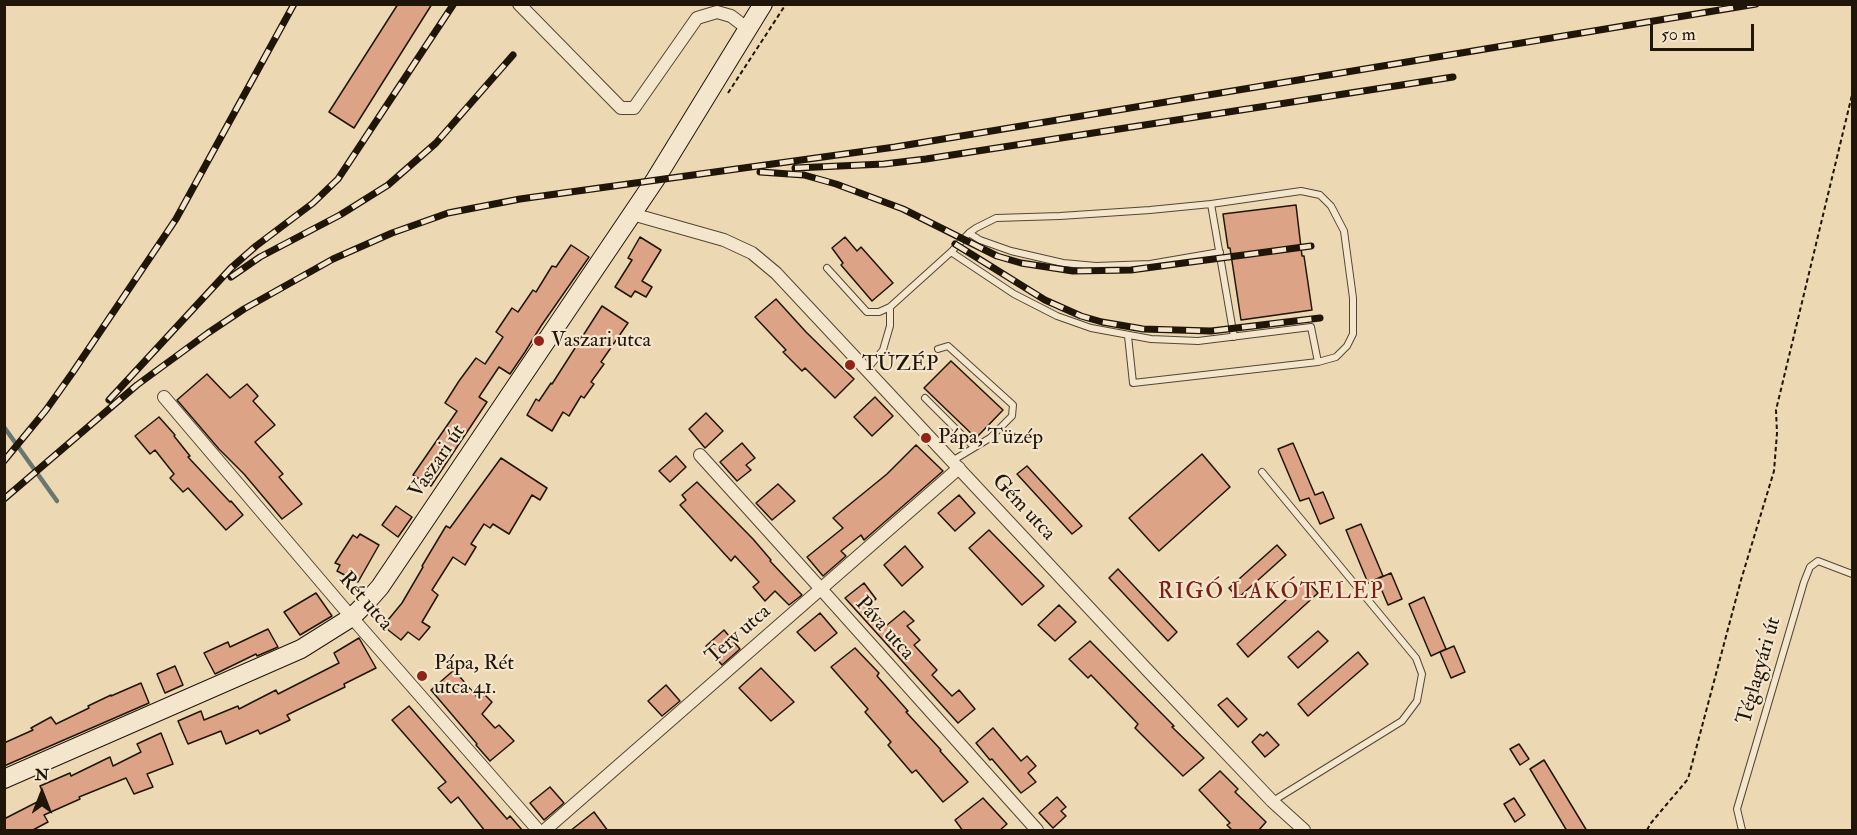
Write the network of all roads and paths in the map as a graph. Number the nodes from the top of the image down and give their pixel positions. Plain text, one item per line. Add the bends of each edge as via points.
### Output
1 (519, 4) edge
2 (763, 4) edge
3 (748, 29) junction
4 (1852, 95) edge
5 (1211, 204) junction
6 (632, 214) junction
7 (969, 233) junction
8 (951, 252) junction
9 (1220, 252) junction
10 (827, 268) dead end
11 (890, 308) junction
12 (1128, 336) junction
13 (1234, 338) junction
14 (938, 349) dead end
15 (1318, 362) junction
16 (867, 369) junction
17 (164, 397) dead end
18 (925, 398) dead end
19 (974, 447) junction
20 (700, 456) dead end
21 (956, 464) junction
22 (1262, 472) dead end
23 (1852, 574) edge
24 (821, 589) junction
25 (352, 617) junction
26 (4, 779) edge
27 (1272, 801) junction
28 (538, 831) edge
29 (545, 831) edge
30 (1036, 831) edge
31 (1304, 831) edge
32 (1647, 831) edge
33 (1743, 831) edge

1 - 3 street via 621,108 634,108 697,18 717,12 731,16
2 - 3 main road, Vaszari út
3 - 6 main road, Vaszari út
4 - 32 path via 1776,410 1774,471 1689,779
5 - 7 lane via 1060,216 1004,216
5 - 9 lane
5 - 15 lane via 1301,191 1320,195 1332,206 1344,231 1353,298 1353,334 1336,357
6 - 16 street, Gém utca via 710,235 753,253
6 - 25 main road, Vaszari út via 380,587
7 - 8 lane
7 - 9 lane via 1011,251 1096,266 1150,264
8 - 11 lane
8 - 12 lane via 1014,294 1057,316
9 - 13 lane
10 - 11 lane via 867,312
11 - 16 lane via 883,350
12 - 13 lane via 1187,341
12 - 15 lane via 1132,383
13 - 15 lane via 1311,327
14 - 19 lane via 948,346 1013,405 1012,416 990,438
16 - 21 street, Gém utca
17 - 25 street, Rét utca
18 - 19 lane
19 - 21 lane
20 - 24 street, Páva utca
21 - 24 street, Terv utca
21 - 27 street, Gém utca
22 - 27 lane via 1416,658 1422,674 1417,700 1402,721
23 - 33 lane, Téglagyári út via 1818,561 1810,567 1737,809
24 - 29 street, Terv utca
24 - 30 street, Páva utca
25 - 26 main road, Vaszari út via 302,649
25 - 28 street, Rét utca
27 - 31 street, Gém utca

